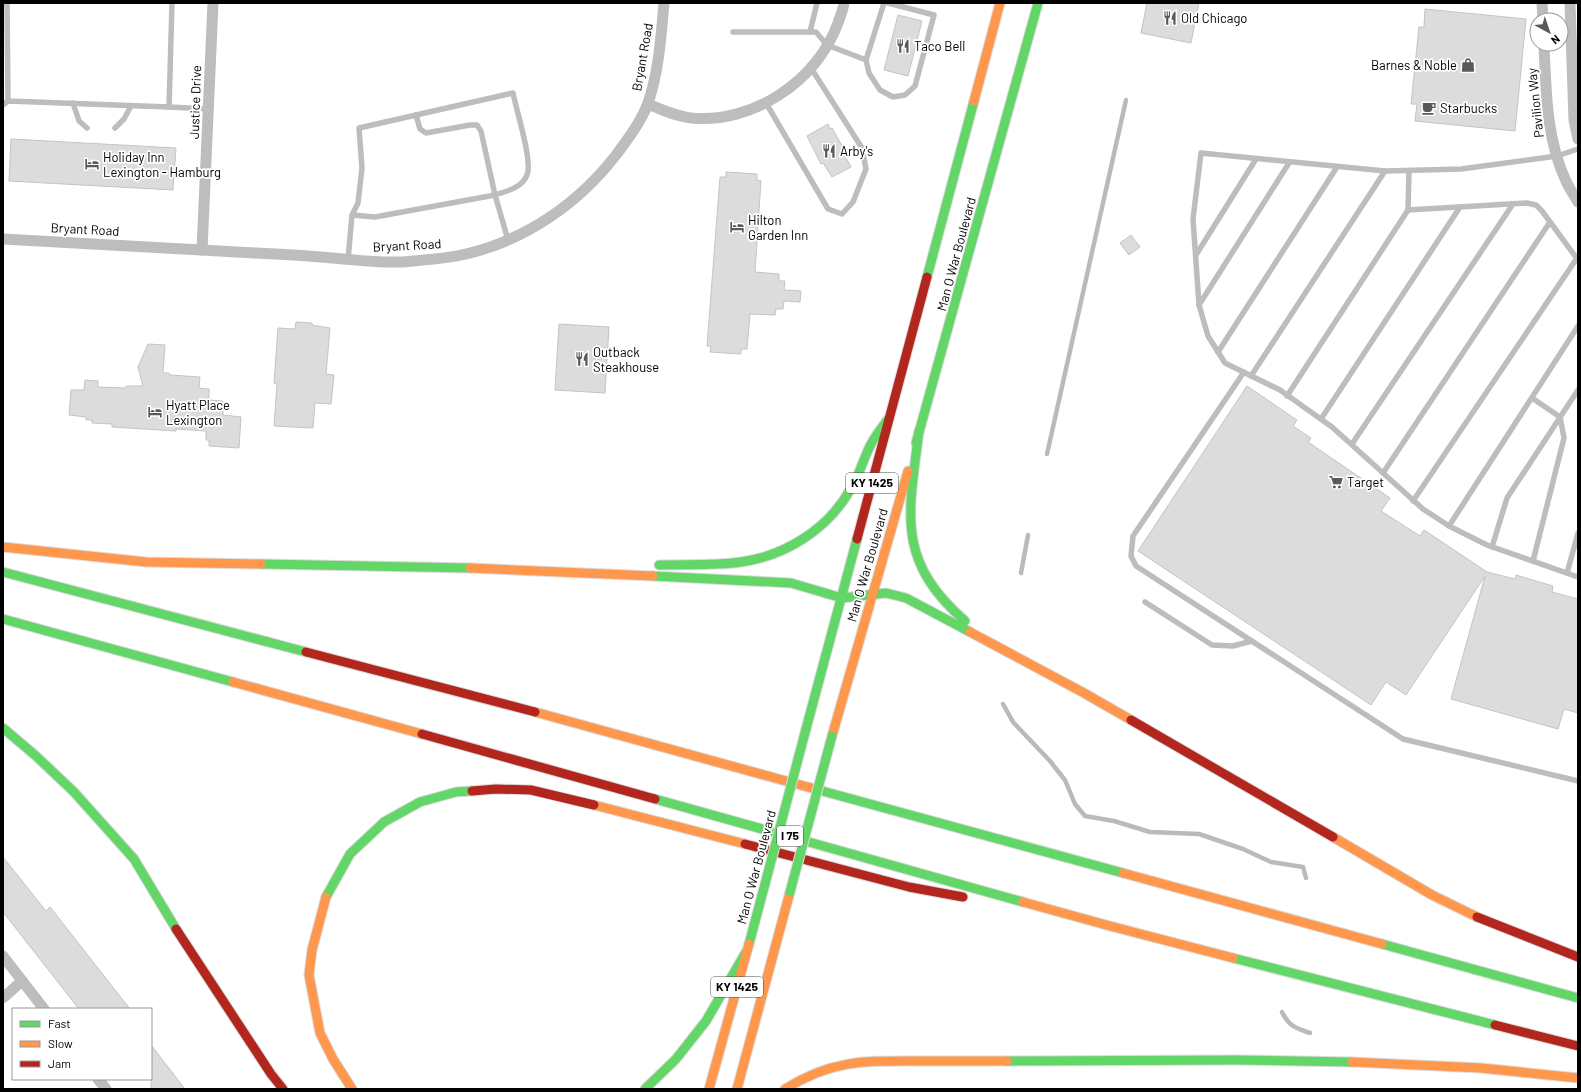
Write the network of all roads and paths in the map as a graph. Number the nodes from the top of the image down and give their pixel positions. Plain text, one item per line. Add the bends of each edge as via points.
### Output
1 (7, 3) edge
2 (172, 3) edge
3 (213, 3) edge
4 (664, 3) edge
5 (817, 3) edge
6 (844, 3) edge
7 (884, 3) edge
8 (888, 3) edge
9 (1000, 3) edge
10 (1038, 3) edge
11 (1570, 3) edge
12 (733, 32) dead end
13 (810, 32) junction
14 (827, 45) junction
15 (1545, 52) edge
16 (866, 60) junction
17 (811, 68) junction
18 (8, 101) junction
19 (73, 103) junction
20 (766, 103) junction
21 (648, 104) junction
22 (3, 106) edge
23 (131, 106) junction
24 (169, 107) junction
25 (208, 109) junction
26 (416, 115) junction
27 (87, 128) dead end
28 (115, 128) dead end
29 (1578, 139) edge
30 (1578, 148) edge
31 (1557, 156) junction
32 (1256, 159) junction
33 (1289, 163) junction
34 (1337, 167) junction
35 (1409, 170) junction
36 (1385, 172) junction
37 (494, 195) junction
38 (1578, 202) edge
39 (1513, 204) junction
40 (1460, 207) junction
41 (1408, 210) junction
42 (352, 215) junction
43 (1550, 222) junction
44 (3, 239) edge
45 (508, 240) junction
46 (202, 250) junction
47 (1195, 256) junction
48 (1577, 259) edge
49 (348, 260) junction
50 (1199, 306) junction
51 (1578, 326) edge
52 (1218, 352) junction
53 (1244, 372) junction
54 (1251, 376) junction
55 (1578, 390) edge
56 (1287, 396) junction
57 (1532, 398) junction
58 (1560, 417) junction
59 (889, 418) junction
60 (1321, 419) junction
61 (920, 431) junction
62 (1352, 444) junction
63 (1383, 473) junction
64 (1413, 501) junction
65 (1449, 526) junction
66 (1578, 533) edge
67 (3, 547) edge
68 (1492, 547) junction
69 (1533, 561) junction
70 (627, 565) dead end
71 (650, 565) dead end
72 (487, 568) junction
73 (3, 572) edge
74 (1567, 573) junction
75 (1578, 577) edge
76 (871, 594) junction
77 (842, 598) junction
78 (1145, 602) dead end
79 (3, 620) edge
80 (1252, 641) junction
81 (1011, 654) junction
82 (3, 728) edge
83 (1578, 782) edge
84 (971, 899) dead end
85 (994, 904) dead end
86 (1110, 926) junction
87 (746, 952) junction
88 (3, 956) edge
89 (1578, 957) edge
90 (22, 981) junction
91 (3, 998) edge
92 (1578, 998) edge
93 (43, 1008) edge
94 (1578, 1046) edge
95 (1578, 1078) edge
96 (99, 1080) edge
97 (106, 1089) edge
98 (283, 1089) edge
99 (352, 1089) edge
100 (645, 1089) edge
101 (709, 1089) edge
102 (737, 1089) edge
103 (785, 1089) edge

1 - 18 lane
2 - 24 lane
3 - 25 street, Justice Drive
4 - 21 street, Bryant Road via 656,76
5 - 13 lane
6 - 14 street
7 - 16 lane
8 - 16 lane via 934,15 915,86 905,96 893,97 880,90 869,73
9 - 59 main road, Man O War Boulevard / KY 1425
10 - 61 main road, Man O War Boulevard / KY 1425
11 - 29 street via 1574,120
12 - 13 lane
13 - 14 lane via 816,32
14 - 16 lane
14 - 17 street
15 - 31 street, Pavilion Way via 1549,119
17 - 20 street via 784,92
17 - 20 lane via 862,148 866,169 853,202 842,214 828,209
18 - 19 lane
18 - 22 lane
19 - 23 lane
19 - 27 lane via 79,121
20 - 21 street via 731,115 710,118 691,118
21 - 45 street, Bryant Road via 625,143 586,189 565,207
23 - 24 lane
23 - 28 lane
24 - 25 lane
25 - 46 street, Justice Drive
26 - 37 lane via 420,129 426,133 477,125 481,131
26 - 37 lane via 513,93 529,161 528,174 519,186
26 - 42 lane via 359,128 362,168 358,203
30 - 31 lane
31 - 35 lane via 1461,169
31 - 38 street, Pavilion Way via 1566,181
32 - 33 lane
32 - 47 lane
32 - 47 lane via 1201,153 1193,220
33 - 34 lane
33 - 50 lane
34 - 36 lane
34 - 52 lane
35 - 36 lane
35 - 41 lane
36 - 54 lane
37 - 42 lane via 375,217
37 - 45 lane
39 - 40 lane
39 - 43 lane via 1536,205
39 - 62 lane
40 - 41 lane
40 - 60 lane
41 - 56 lane
42 - 49 lane
43 - 48 lane
43 - 63 lane
44 - 46 street, Bryant Road
45 - 49 street, Bryant Road via 467,254 446,257 401,262
46 - 49 street, Bryant Road
47 - 50 lane
48 - 64 lane
50 - 52 lane via 1208,336
51 - 57 lane
52 - 53 lane via 1225,363
53 - 54 lane
53 - 80 lane via 1133,536 1131,556 1136,566
54 - 56 lane
55 - 58 lane
56 - 60 lane
57 - 58 lane
57 - 65 lane
58 - 68 lane via 1507,498
58 - 69 lane via 1564,438
59 - 71 main road via 872,440 860,472 847,496 814,531 795,544 775,554 752,560
59 - 77 main road, Man O War Boulevard / KY 1425
60 - 62 lane
61 - 76 main road, Man O War Boulevard / KY 1425
61 - 81 main road via 910,513 914,550 928,580 946,604 970,625
62 - 63 lane
63 - 64 lane
64 - 65 lane
65 - 68 lane
66 - 74 lane
67 - 72 main road via 146,562
68 - 69 lane
69 - 74 lane
70 - 72 main road
72 - 77 main road via 792,583
73 - 92 main road via 579,724
74 - 75 lane
76 - 77 main road
76 - 81 main road via 886,593 906,598
76 - 102 main road, Man O War Boulevard / KY 1425, bridge
77 - 87 main road, Man O War Boulevard / KY 1425, bridge
78 - 80 lane via 1212,645 1233,646
79 - 86 main road, I 75
80 - 83 lane via 1403,739
81 - 89 main road via 1084,693 1432,895 1488,922
82 - 98 main road via 74,792 134,859 189,950
84 - 99 main road via 909,887 530,790 456,792 420,802 384,822 350,854 324,901 312,950 309,975 320,1033
85 - 86 main road
86 - 94 main road, I 75
87 - 100 main road via 706,1021 676,1059
87 - 101 main road, Man O War Boulevard / KY 1425
88 - 90 street
90 - 91 street
90 - 93 street
95 - 103 main road via 1524,1071 1424,1064 1281,1060 891,1061 852,1062 800,1079
96 - 97 street

